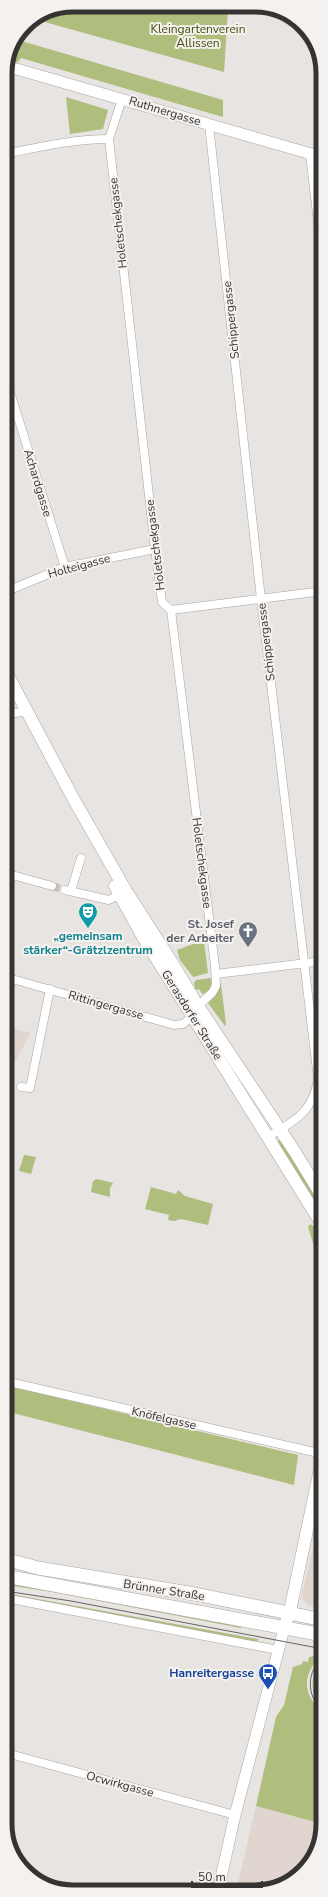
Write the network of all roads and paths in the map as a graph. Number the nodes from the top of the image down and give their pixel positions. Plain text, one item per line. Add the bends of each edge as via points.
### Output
1 (12, 68) edge
2 (122, 99) junction
3 (210, 125) junction
4 (108, 139) junction
5 (12, 153) edge
6 (310, 154) junction
7 (316, 156) edge
8 (316, 210) edge
9 (12, 398) edge
10 (155, 550) junction
11 (65, 567) junction
12 (12, 589) edge
13 (316, 592) edge
14 (261, 599) junction
15 (170, 610) junction
16 (12, 683) edge
17 (27, 711) junction
18 (12, 714) edge
19 (81, 858) dead end
20 (12, 875) edge
21 (52, 886) tunnel mouth
22 (123, 893) junction
23 (316, 962) edge
24 (304, 963) junction
25 (216, 974) junction
26 (12, 979) edge
27 (50, 990) junction
28 (196, 1011) junction
29 (316, 1062) edge
30 (21, 1087) dead end
31 (316, 1090) edge
32 (280, 1130) junction
33 (268, 1137) junction
34 (316, 1186) edge
35 (316, 1205) edge
36 (12, 1383) edge
37 (316, 1452) edge
38 (316, 1487) edge
39 (12, 1561) edge
40 (12, 1577) edge
41 (12, 1599) edge
42 (289, 1614) junction
43 (316, 1619) edge
44 (284, 1629) junction
45 (316, 1634) edge
46 (278, 1650) junction
47 (12, 1755) edge
48 (235, 1815) junction
49 (219, 1885) edge

1 - 2 street, Ruthnergasse
2 - 3 street, Ruthnergasse
2 - 4 street, Holetschekgasse
3 - 6 street, Ruthnergasse
3 - 14 street, Schippergasse
4 - 5 street
4 - 10 street, Holetschekgasse
6 - 7 street, Ruthnergasse
6 - 8 street
9 - 11 street, Achardgasse
10 - 11 street, Holteigasse
10 - 15 street, Holetschekgasse via 162,602
11 - 12 street, Holteigasse
13 - 14 street
14 - 15 street
14 - 24 street, Schippergasse
15 - 25 street, Holetschekgasse
16 - 17 main road, Gerasdorfer Straße
17 - 18 street
17 - 22 main road, Gerasdorfer Straße
19 - 22 street via 68,890 109,900
20 - 21 street
22 - 28 main road, Gerasdorfer Straße via 173,964
23 - 24 street
24 - 25 street
24 - 29 street, Schippergasse
25 - 28 street, Holetschekgasse via 216,986
26 - 27 street, Rittingergasse
27 - 28 street, Rittingergasse via 174,1025 183,1024
27 - 30 street via 30,1088
28 - 32 main road, Gerasdorfer Straße
28 - 33 main road, Gerasdorfer Straße
31 - 32 street, Schippergasse via 305,1112
32 - 33 street, Schippergasse
32 - 34 main road, Gerasdorfer Straße
33 - 35 main road, Gerasdorfer Straße
36 - 37 street, Knöfelgasse
38 - 42 main road
39 - 42 main road, Brünner Straße via 38,1568 203,1596
40 - 44 main road, Brünner Straße
41 - 46 street
42 - 43 main road, Brünner Straße
42 - 44 main road
44 - 45 main road, Brünner Straße
44 - 46 street
46 - 48 street
47 - 48 street, Ocwirkgasse
48 - 49 street

